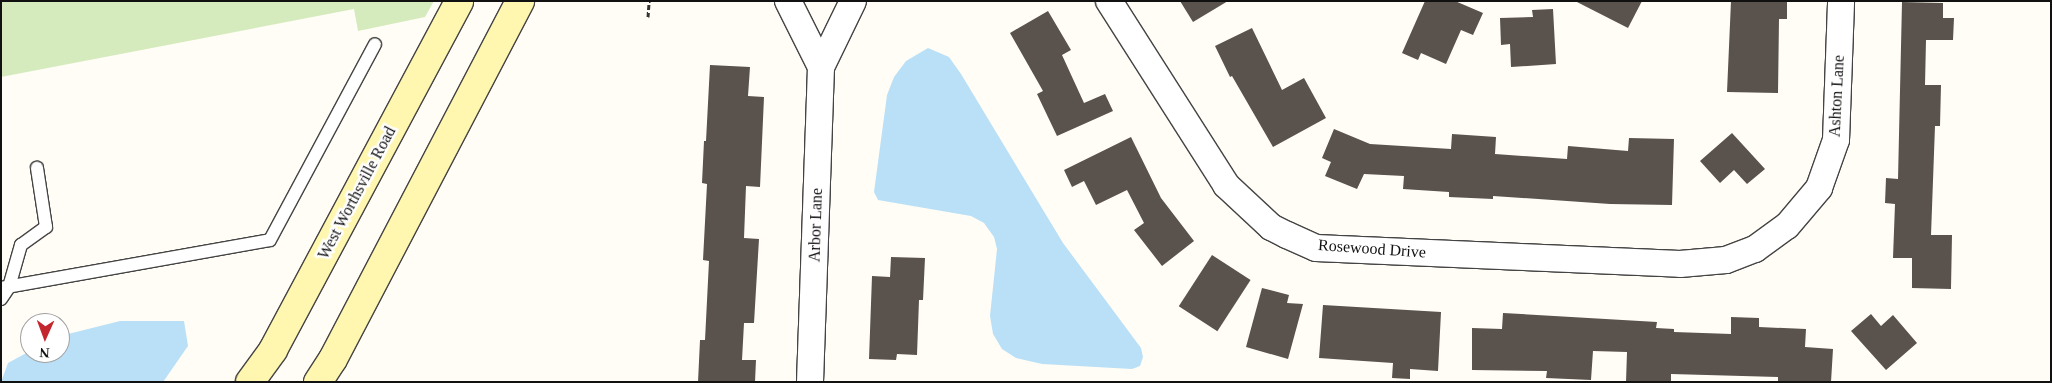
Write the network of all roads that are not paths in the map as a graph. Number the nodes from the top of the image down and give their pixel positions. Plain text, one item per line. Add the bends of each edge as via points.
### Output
1 (459, 1) edge
2 (520, 1) edge
3 (788, 1) edge
4 (853, 1) edge
5 (1109, 1) edge
6 (1841, 1) edge
7 (375, 44) dead end
8 (821, 67) junction
9 (37, 168) dead end
10 (1726, 260) joint
11 (5, 287) edge
12 (1, 299) edge
13 (250, 382) edge
14 (318, 382) edge
15 (810, 382) edge

1 - 13 main road, West Worthsville Road via 273,350
2 - 14 main road
3 - 8 street, Arbor Lane
4 - 8 street, Arbor Lane
5 - 10 street, Rosewood Drive via 1226,185 1271,226 1316,248 1680,264
6 - 10 street, Ashton Lane via 1836,140 1819,188 1781,231 1755,250
7 - 11 lane via 270,240
8 - 15 street, Arbor Lane
9 - 11 lane via 46,227 21,245
11 - 12 lane

